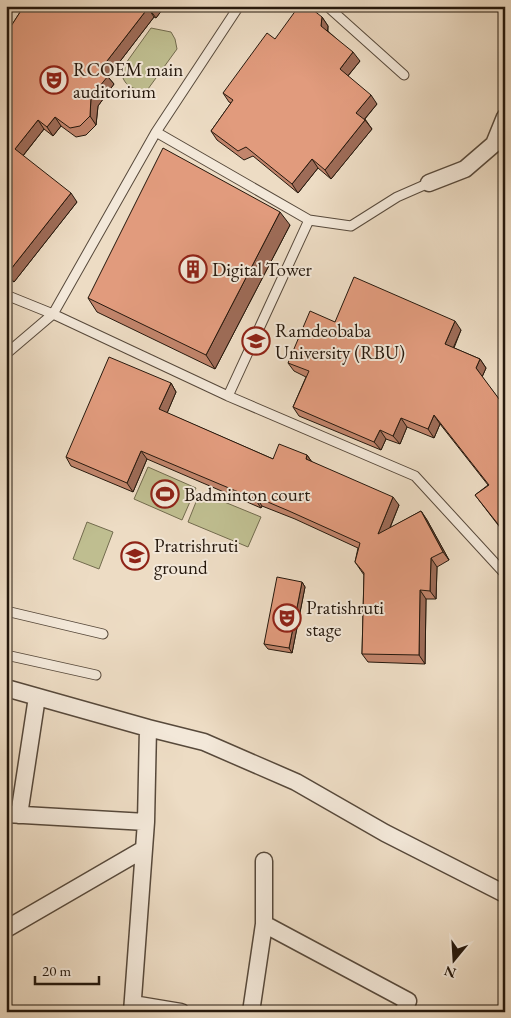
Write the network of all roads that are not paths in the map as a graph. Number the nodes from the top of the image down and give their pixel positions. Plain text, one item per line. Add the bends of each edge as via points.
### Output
1 (239, 6) edge
2 (327, 6) edge
3 (404, 75) dead end
4 (505, 117) edge
5 (156, 132) junction
6 (429, 183) joint
7 (309, 220) junction
8 (6, 295) edge
9 (53, 314) junction
10 (6, 354) edge
11 (228, 396) junction
12 (505, 574) edge
13 (6, 611) edge
14 (103, 634) dead end
15 (6, 655) edge
16 (96, 675) dead end
17 (6, 688) edge
18 (37, 697) junction
19 (148, 728) junction
20 (13, 814) edge
21 (146, 822) junction
22 (144, 849) junction
23 (264, 861) dead end
24 (505, 894) edge
25 (264, 924) junction
26 (6, 929) edge
27 (133, 1008) edge
28 (181, 1012) edge
29 (251, 1012) edge
30 (403, 1012) edge

1 - 5 lane
2 - 3 lane
4 - 6 street via 494,144 465,169
5 - 7 lane
5 - 9 lane
6 - 7 lane via 397,197 351,226
7 - 11 lane
8 - 9 lane
9 - 10 lane
9 - 11 lane
11 - 12 lane via 415,476
13 - 14 lane
15 - 16 lane
17 - 18 street
18 - 19 street
18 - 20 street
19 - 21 street
19 - 24 street via 204,742 296,782
20 - 21 street
21 - 22 street
22 - 26 street
22 - 27 street
23 - 25 street
25 - 29 street
25 - 30 street via 408,1001
27 - 28 street

